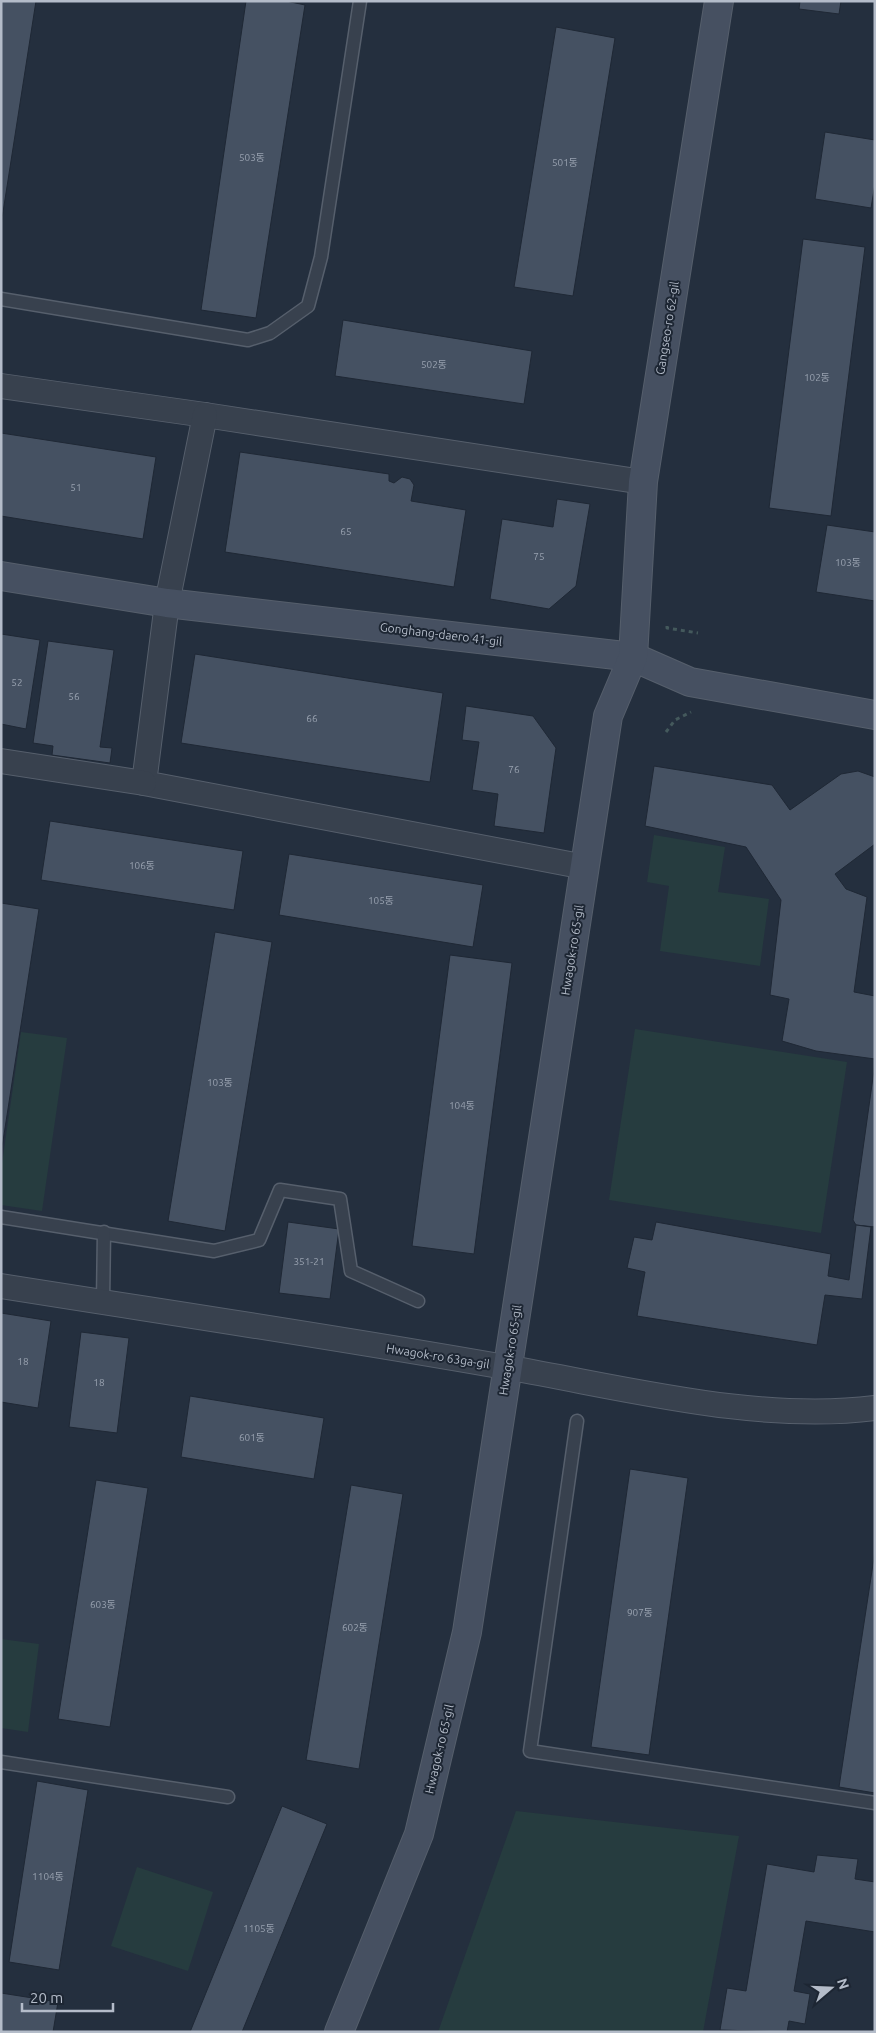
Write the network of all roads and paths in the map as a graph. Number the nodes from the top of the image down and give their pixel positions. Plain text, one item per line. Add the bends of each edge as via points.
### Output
1 (360, 1) edge
2 (719, 1) edge
3 (1, 299) edge
4 (1, 386) edge
5 (205, 415) junction
6 (643, 482) junction
7 (1, 576) edge
8 (167, 603) junction
9 (666, 620) dead end
10 (698, 634) dead end
11 (633, 656) junction
12 (875, 715) edge
13 (684, 718) dead end
14 (666, 732) dead end
15 (1, 761) edge
16 (144, 783) junction
17 (585, 867) junction
18 (1, 1217) edge
19 (104, 1232) junction
20 (1, 1286) edge
21 (418, 1300) dead end
22 (103, 1302) junction
23 (507, 1367) junction
24 (875, 1408) edge
25 (577, 1421) dead end
26 (1, 1762) edge
27 (228, 1797) dead end
28 (875, 1803) edge
29 (339, 2032) edge

1 - 3 lane via 321,257 308,306 270,333 248,340
2 - 6 street, Gangseo-ro 62-gil
4 - 5 street
5 - 6 street
5 - 8 street
6 - 11 street, Gangseo-ro 62-gil
7 - 8 street, Gonghang-daero 41-gil
8 - 11 street, Gonghang-daero 41-gil
8 - 16 street
9 - 10 path via 667,628
11 - 12 street, Gonghang-daero 41-gil via 690,682
11 - 17 street, Hwagok-ro 65-gil via 608,716
13 - 14 path via 675,720
15 - 16 street
16 - 17 street
17 - 23 street, Hwagok-ro 65-gil
18 - 19 lane
19 - 21 lane via 214,1251 259,1240 280,1190 340,1199 351,1271
19 - 22 lane
20 - 22 street, Hwagok-ro 63ga-gil
22 - 23 street, Hwagok-ro 63ga-gil
23 - 24 street, Hwagok-ro 63ga-gil via 729,1406 841,1412
23 - 29 street, Hwagok-ro 65-gil via 466,1632 419,1834
25 - 28 lane via 530,1751
26 - 27 lane

